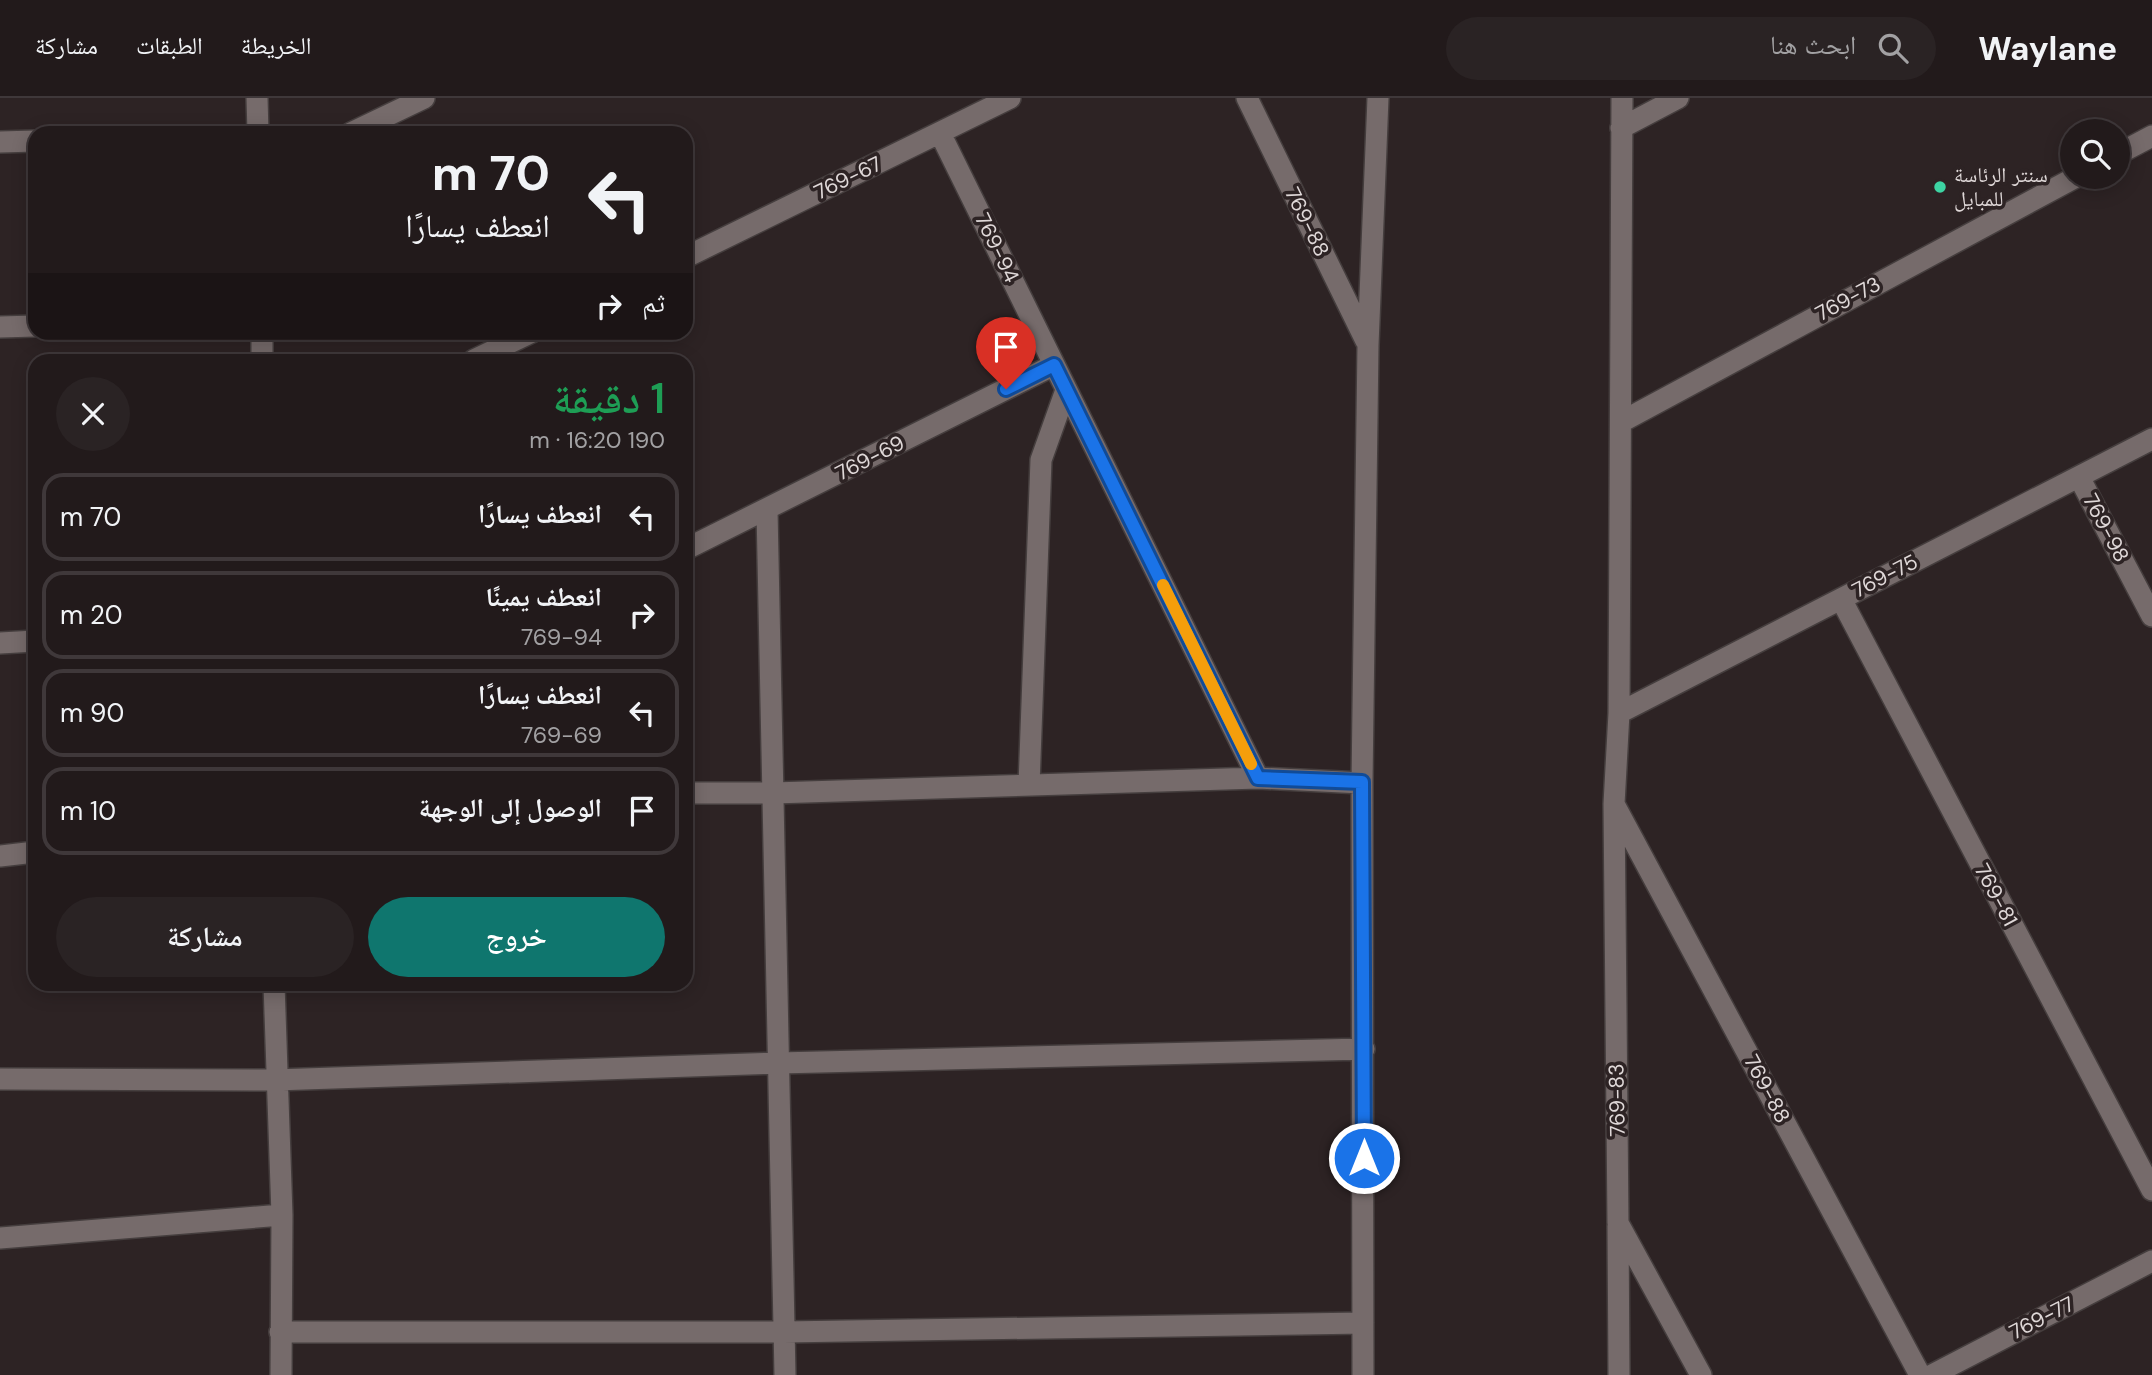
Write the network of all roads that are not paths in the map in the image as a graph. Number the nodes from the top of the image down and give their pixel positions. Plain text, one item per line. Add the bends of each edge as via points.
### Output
1 (257, 98) edge
2 (424, 98) edge
3 (1010, 98) edge
4 (1247, 98) edge
5 (1378, 98) edge
6 (1622, 98) edge
7 (1678, 98) edge
8 (258, 126) edge
9 (366, 126) edge
10 (1621, 128) junction
11 (940, 133) junction
12 (2152, 136) edge
13 (28, 141) edge
14 (0, 142) edge
15 (2130, 148) edge
16 (2060, 186) edge
17 (693, 254) edge
18 (28, 326) edge
19 (0, 327) edge
20 (515, 340) edge
21 (1368, 345) junction
22 (486, 354) edge
23 (1054, 365) junction
24 (1066, 390) junction
25 (1620, 422) junction
26 (2152, 439) edge
27 (2079, 477) junction
28 (767, 510) junction
29 (693, 545) edge
30 (1841, 599) junction
31 (2152, 616) edge
32 (28, 641) edge
33 (0, 643) edge
34 (1619, 713) junction
35 (1258, 778) junction
36 (1362, 782) junction
37 (1029, 785) junction
38 (693, 793) edge
39 (773, 793) junction
40 (1614, 803) junction
41 (28, 853) edge
42 (0, 856) edge
43 (274, 991) edge
44 (1364, 1049) junction
45 (778, 1063) junction
46 (0, 1079) edge
47 (275, 1080) junction
48 (2152, 1190) edge
49 (282, 1215) junction
50 (1618, 1223) junction
51 (0, 1238) edge
52 (2152, 1261) edge
53 (1363, 1323) junction
54 (280, 1332) junction
55 (784, 1332) junction
56 (281, 1375) edge
57 (785, 1375) edge
58 (1363, 1375) edge
59 (1619, 1375) edge
60 (1700, 1375) edge
61 (1920, 1375) edge
62 (1932, 1375) edge

1 - 8 street
2 - 9 street
3 - 11 street, 769-67
4 - 21 street, 769-88
5 - 21 street
6 - 10 street, 769-83
7 - 10 street
10 - 25 street, 769-83
11 - 17 street, 769-67
11 - 23 street, 769-94
12 - 15 street
13 - 14 street
16 - 25 street, 769-73
18 - 19 street
20 - 22 street
21 - 36 street
23 - 24 street, 769-94
23 - 28 street, 769-69
24 - 35 street, 769-94
24 - 37 street via 1041,460
25 - 34 street, 769-83
26 - 27 street, 769-75
27 - 30 street, 769-75
27 - 31 street, 769-98
28 - 29 street, 769-69
28 - 39 street
30 - 34 street, 769-75
30 - 48 street, 769-81
32 - 33 street
34 - 40 street, 769-83
35 - 36 street
35 - 37 street
36 - 44 street
37 - 39 street
38 - 39 street
39 - 45 street
40 - 50 street, 769-83
40 - 61 street, 769-88
41 - 42 street
43 - 47 street
44 - 45 street
44 - 53 street
45 - 47 street
45 - 55 street
46 - 47 street
47 - 49 street
49 - 51 street
49 - 54 street
50 - 59 street
50 - 60 street, 769-83
52 - 62 street, 769-77
53 - 55 street
53 - 58 street
54 - 55 street
54 - 56 street
55 - 57 street

